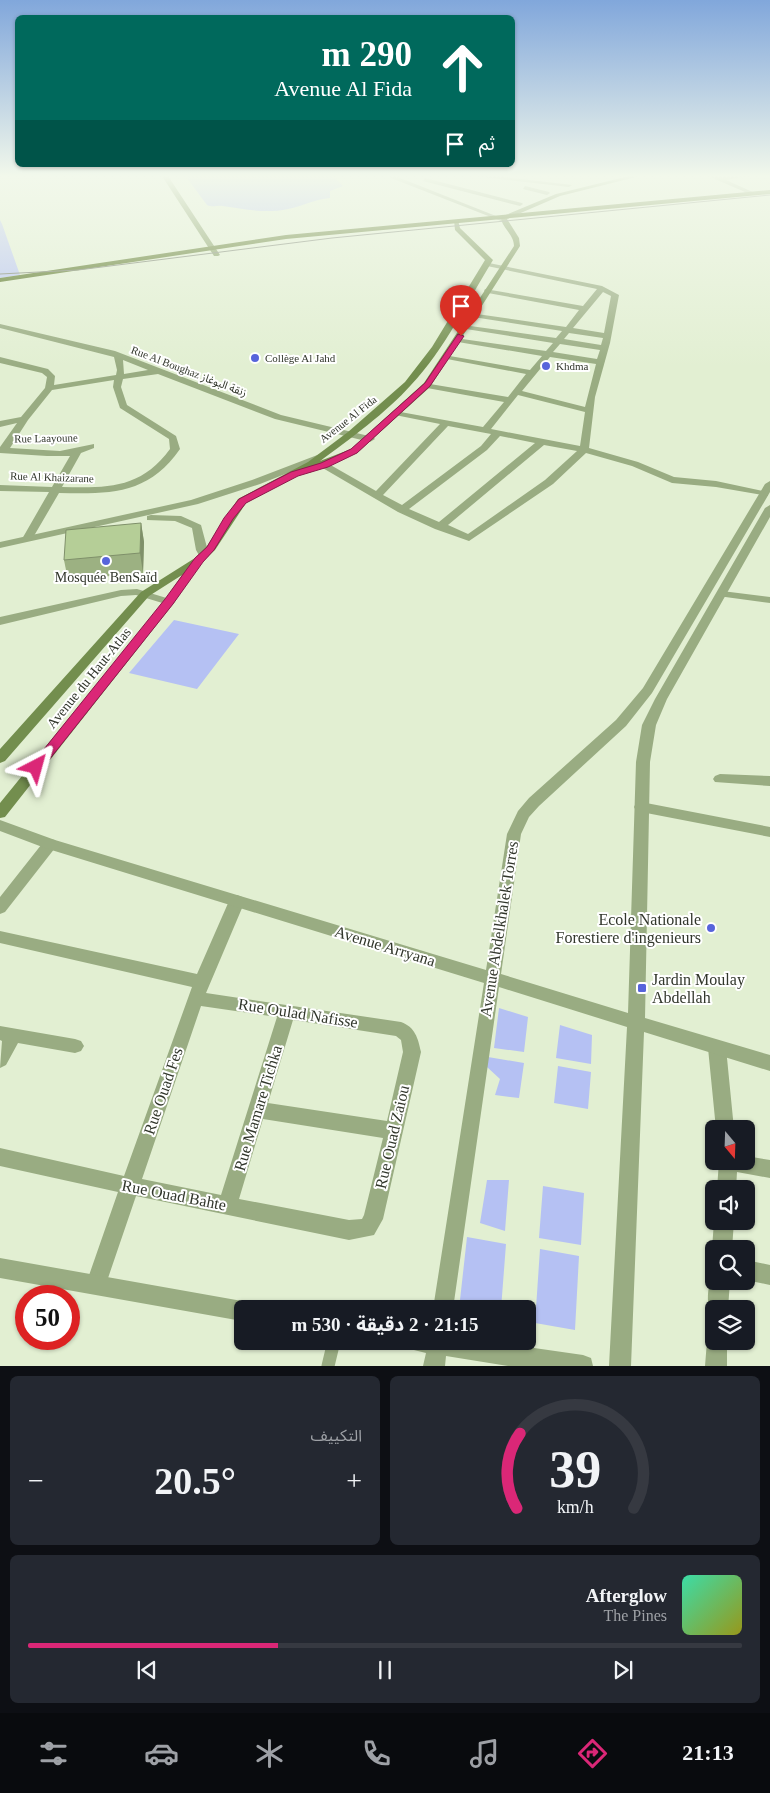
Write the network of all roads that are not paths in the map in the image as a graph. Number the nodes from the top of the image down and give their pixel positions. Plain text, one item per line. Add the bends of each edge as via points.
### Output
1 (209, 240) edge
2 (209, 240) edge
3 (333, 240) edge
4 (471, 240) edge
5 (517, 240) edge
6 (215, 249) junction
7 (487, 264) junction
8 (505, 266) junction
9 (0, 280) edge
10 (0, 287) edge
11 (602, 288) junction
12 (467, 294) junction
13 (486, 294) junction
14 (584, 309) junction
15 (473, 315) junction
16 (0, 326) edge
17 (466, 326) junction
18 (566, 330) junction
19 (606, 336) junction
20 (458, 340) junction
21 (557, 342) junction
22 (604, 348) junction
23 (546, 355) junction
24 (118, 356) junction
25 (447, 357) junction
26 (0, 360) edge
27 (600, 362) junction
28 (158, 371) junction
29 (532, 373) junction
30 (119, 378) junction
31 (427, 385) junction
32 (49, 388) junction
33 (516, 392) junction
34 (509, 400) junction
35 (588, 410) junction
36 (398, 413) junction
37 (24, 419) junction
38 (446, 422) junction
39 (0, 424) edge
40 (486, 429) junction
41 (498, 432) junction
42 (351, 434) junction
43 (370, 439) junction
44 (542, 442) junction
45 (90, 446) dead end
46 (2, 450) edge
47 (584, 450) junction
48 (78, 452) junction
49 (326, 461) junction
50 (0, 488) edge
51 (56, 490) junction
52 (377, 495) junction
53 (768, 495) edge
54 (402, 510) junction
55 (106, 523) junction
56 (439, 527) junction
57 (27, 539) junction
58 (0, 545) edge
59 (202, 558) junction
60 (145, 594) junction
61 (722, 594) junction
62 (770, 600) edge
63 (169, 602) junction
64 (0, 621) edge
65 (0, 758) edge
66 (720, 779) dead end
67 (770, 781) edge
68 (641, 807) junction
69 (0, 813) edge
70 (0, 825) edge
71 (770, 832) edge
72 (50, 844) junction
73 (237, 901) junction
74 (0, 908) edge
75 (0, 937) edge
76 (492, 978) junction
77 (198, 990) junction
78 (287, 1011) junction
79 (636, 1023) junction
80 (401, 1029) joint
81 (6, 1034) edge
82 (75, 1046) dead end
83 (717, 1048) junction
84 (0, 1060) edge
85 (770, 1063) edge
86 (258, 1110) junction
87 (724, 1120) edge
88 (394, 1131) junction
89 (0, 1157) edge
90 (755, 1166) edge
91 (770, 1169) edge
92 (130, 1186) junction
93 (228, 1206) junction
94 (349, 1230) joint
95 (0, 1268) edge
96 (755, 1272) edge
97 (770, 1275) edge
98 (96, 1284) junction
99 (444, 1300) edge
100 (234, 1310) edge
101 (332, 1350) edge
102 (717, 1350) edge
103 (437, 1351) edge
104 (328, 1366) edge
105 (583, 1366) edge
106 (620, 1366) edge
107 (716, 1366) edge

1 - 6 main road
2 - 6 main road
3 - 6 highway
4 - 7 main road via 487,257
5 - 8 main road, Avenue Al Fida
6 - 9 highway
6 - 10 highway
7 - 8 street
7 - 12 main road, Avenue Al Fida
8 - 11 street
8 - 13 main road, Avenue Al Fida
11 - 14 street
11 - 19 street via 615,295
12 - 13 main road
12 - 42 main road, Avenue Al Fida via 426,362 392,399
13 - 14 street
13 - 15 main road, Avenue Al Fida
14 - 18 street
15 - 17 main road, Avenue Al Fida
15 - 18 street
16 - 24 street, Rue Al Boughaz زنقة البوغاز
17 - 20 main road, Avenue Al Fida
17 - 21 street
18 - 19 street
18 - 21 street
19 - 22 street
20 - 23 street
20 - 25 main road, Avenue Al Fida
21 - 22 street
21 - 23 street
22 - 27 street
23 - 27 street
23 - 29 street
24 - 28 street, Rue Al Boughaz زنقة البوغاز
24 - 30 street, Rue Al Khaizarane
25 - 29 street
25 - 31 main road, Avenue Al Fida
26 - 32 street via 48,372 51,376
27 - 35 street
28 - 30 street
28 - 42 street, Rue Al Boughaz زنقة البوغاز via 272,415
29 - 33 street
30 - 32 street
30 - 51 street, Rue Al Khaizarane via 117,387 123,406 169,435 176,444 168,462 154,474 124,487 100,492
31 - 34 street
31 - 36 main road, Avenue Al Fida
32 - 37 street
33 - 34 street
33 - 35 street
34 - 40 street
35 - 47 street
36 - 38 street
36 - 43 main road, Avenue Al Fida
37 - 39 street
37 - 46 street
38 - 40 street
38 - 52 street
40 - 41 street
41 - 44 street
41 - 54 street via 484,448
42 - 43 street, Rue Al Boughaz زنقة البوغاز
42 - 49 main road, Avenue Al Fida
43 - 49 main road, Avenue Al Fida via 354,451
44 - 47 street
44 - 56 street
45 - 48 street, Rue Laayoune
46 - 48 street, Rue Laayoune
47 - 53 street via 635,464 672,480 716,484
47 - 56 street via 549,482 475,536 460,536
48 - 51 street
49 - 52 street
49 - 55 street, Avenue Al Fida via 232,491
49 - 59 main road, Avenue du Haut-Atlas via 242,501
50 - 51 street, Rue Al Khaizarane
51 - 57 street
52 - 54 street
53 - 61 street
53 - 76 street, Avenue Abdelkhalek Torres via 634,709 545,791 523,816 514,834
54 - 56 street
55 - 57 street
55 - 59 street via 161,518 183,520 197,527
57 - 58 street
59 - 60 main road, Avenue du Haut-Atlas
59 - 63 main road, Avenue du Haut-Atlas
60 - 63 street
60 - 64 street via 113,594
60 - 65 main road, Avenue du Haut-Atlas
61 - 62 street
61 - 68 street via 649,725 642,762
63 - 69 main road, Avenue du Haut-Atlas
66 - 67 street
68 - 71 street
68 - 79 street
70 - 72 street, Avenue Arryana
72 - 73 street, Avenue Arryana
72 - 74 street
73 - 76 street, Avenue Arryana
73 - 77 street, Rue Ouad Fes
75 - 77 street, Rue Oulad Nafisse
76 - 79 street, Avenue Arryana
76 - 99 street, Avenue Abdelkhalek Torres
77 - 78 street, Rue Oulad Nafisse
77 - 92 street, Rue Ouad Fes
78 - 80 street, Rue Oulad Nafisse
78 - 86 street, Rue Mamare Tichka
79 - 83 street, Avenue Arryana
79 - 106 street
80 - 88 street, Rue Ouad Zaiou via 409,1037 412,1052
81 - 82 street
81 - 84 street
83 - 85 street, Avenue Arryana
83 - 87 street
86 - 88 street
86 - 93 street, Rue Mamare Tichka
88 - 94 street, Rue Ouad Zaiou via 373,1219 367,1228
89 - 92 street, Rue Ouad Bahte
90 - 91 street
92 - 93 street, Rue Ouad Bahte
92 - 98 street, Rue Ouad Fes
93 - 94 street, Rue Ouad Bahte
95 - 98 street
96 - 97 street
98 - 100 street
101 - 104 street
102 - 107 street
103 - 105 street

